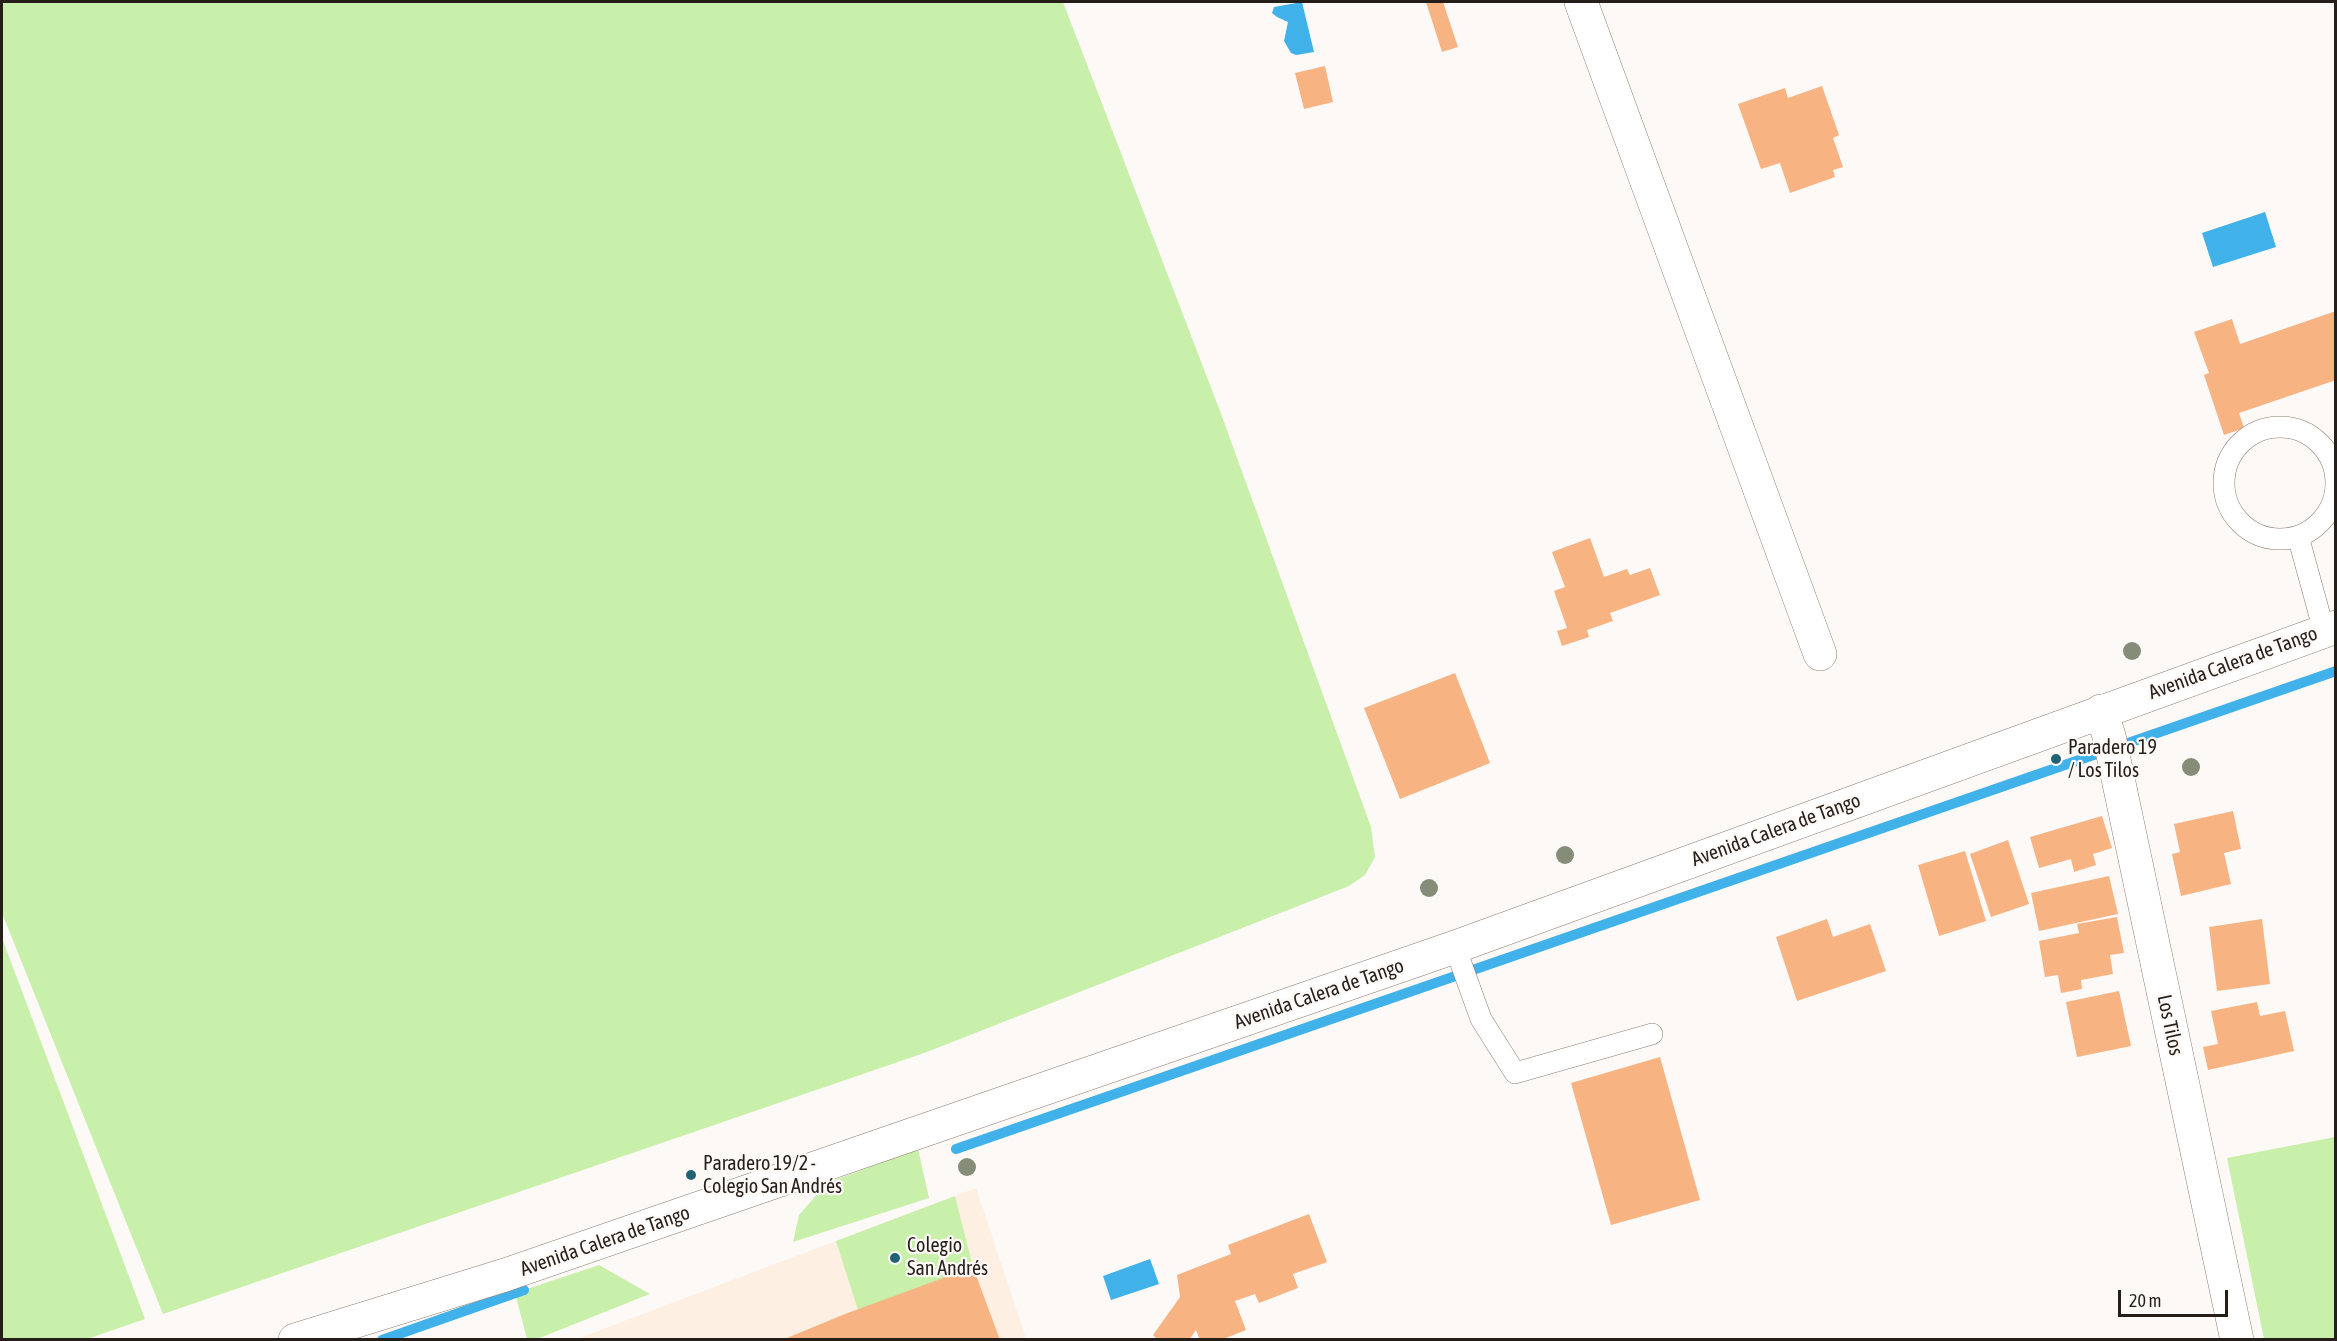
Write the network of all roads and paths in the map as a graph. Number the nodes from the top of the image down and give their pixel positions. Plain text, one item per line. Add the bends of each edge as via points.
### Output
1 (1581, 2) edge
2 (2298, 536) junction
3 (2330, 629) edge
4 (1820, 654) dead end
5 (2105, 724) junction
6 (1460, 961) junction
7 (1652, 1034) dead end
8 (295, 1340) edge
9 (2237, 1340) edge

1 - 4 main road
2 - 2 lane via 2315,526 2329,509 2335,490 2333,465 2324,448 2297,429 2273,427 2254,433 2236,447 2227,464 2225,498 2234,515 2251,531 2269,538
2 - 3 lane
3 - 5 main road, Avenida Calera de Tango
5 - 6 main road, Avenida Calera de Tango
5 - 9 main road, Los Tilos
6 - 7 lane via 1481,1019 1515,1073
6 - 8 main road, Avenida Calera de Tango via 505,1275

